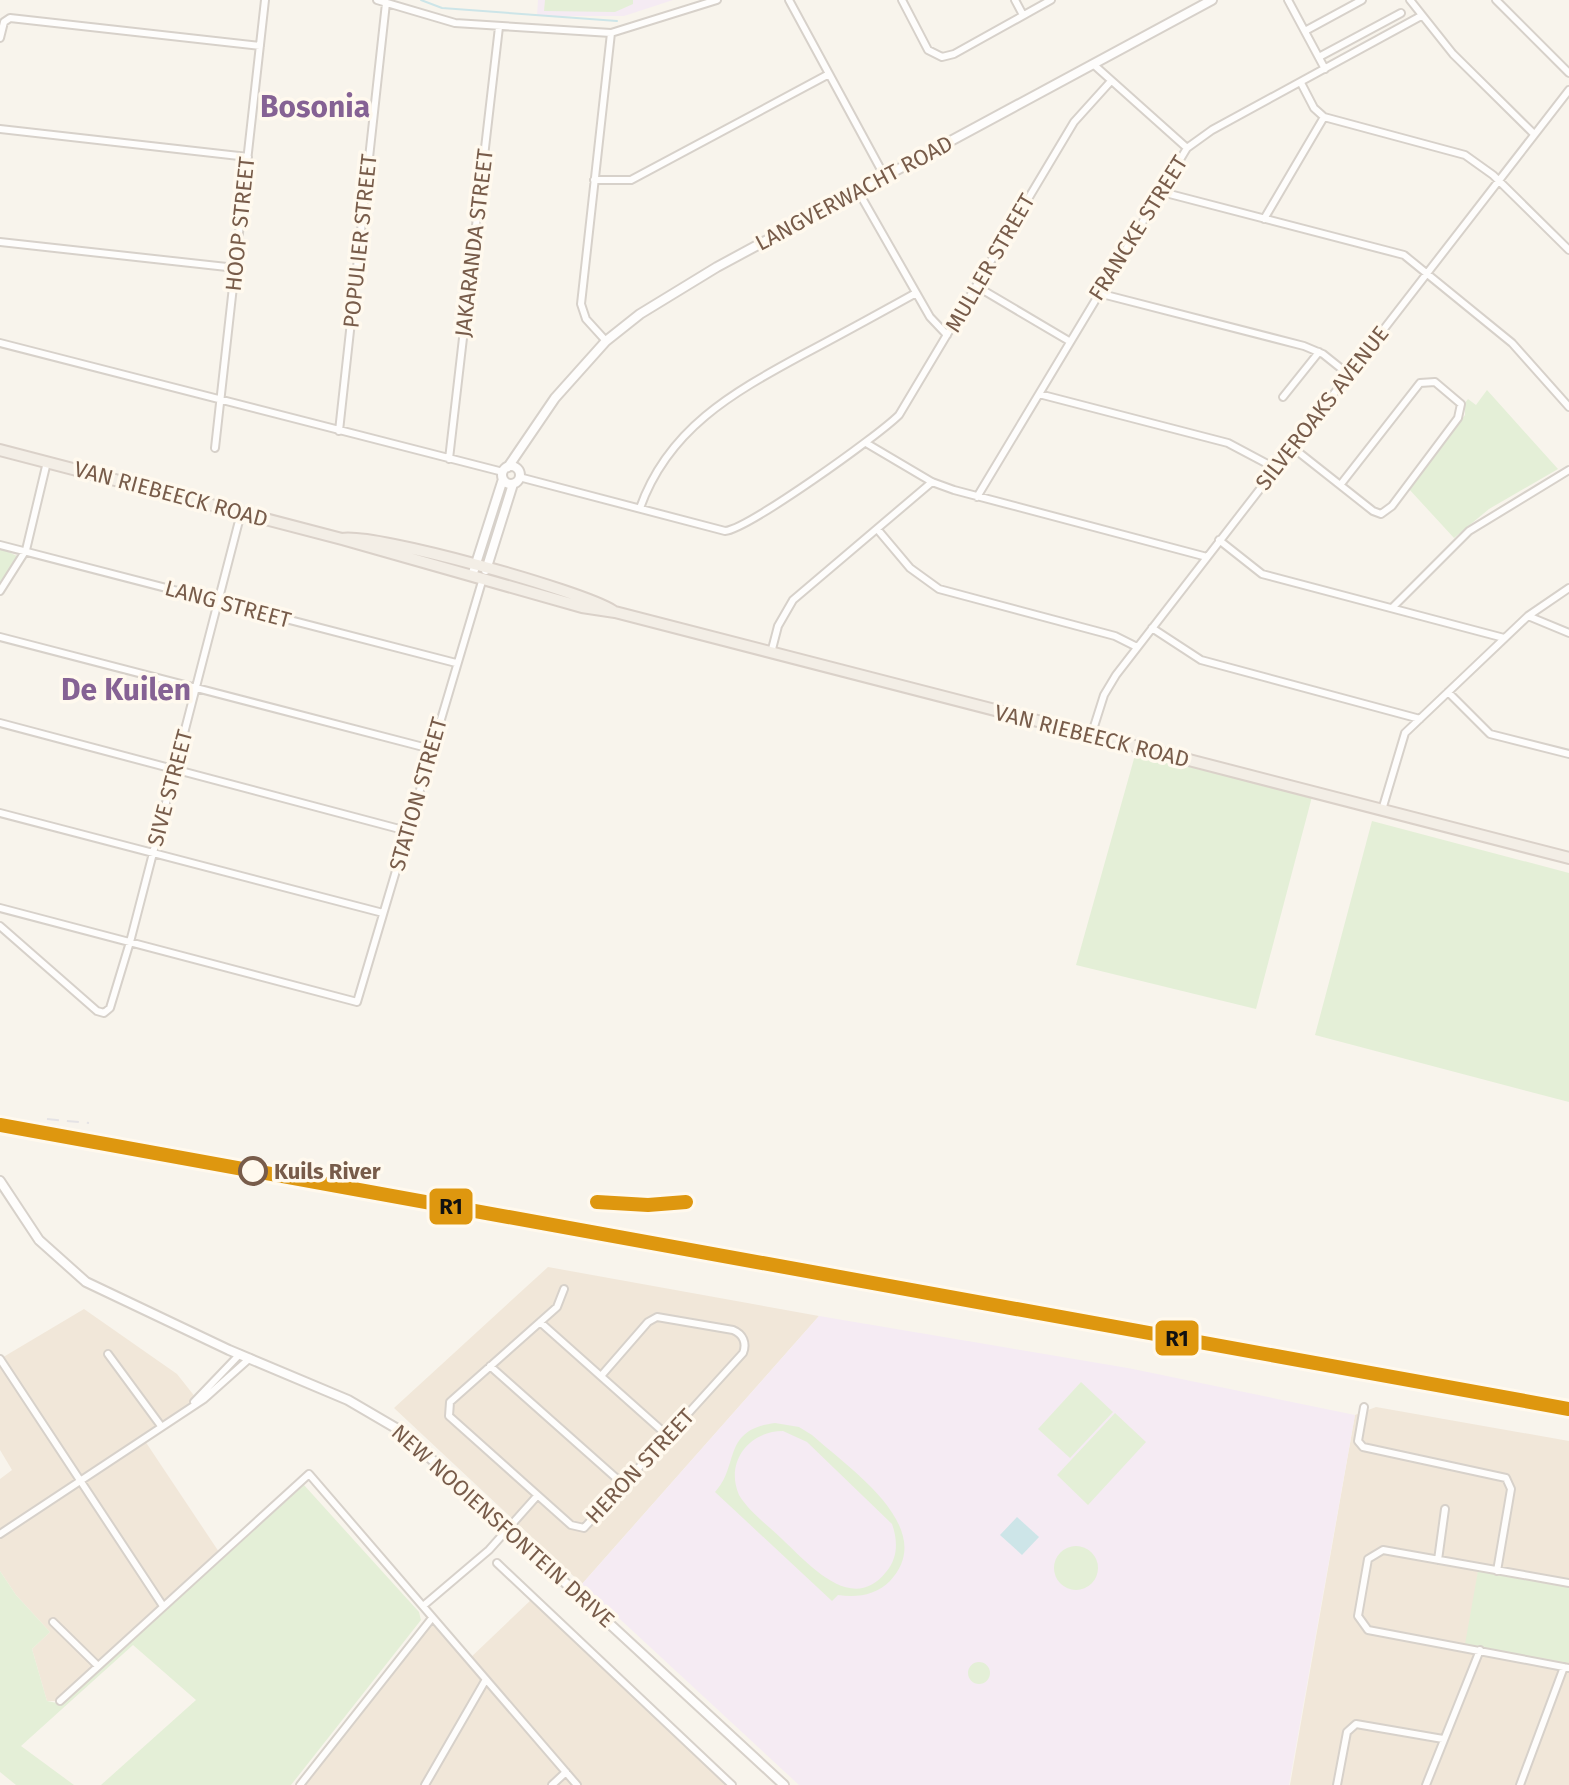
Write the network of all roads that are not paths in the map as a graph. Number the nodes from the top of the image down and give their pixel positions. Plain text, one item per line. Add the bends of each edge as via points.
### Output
1 (265, 0) edge
2 (377, 0) edge
3 (717, 0) edge
4 (789, 0) edge
5 (902, 0) edge
6 (1015, 0) edge
7 (1051, 0) edge
8 (1212, 0) edge
9 (1300, 0) edge
10 (1362, 0) edge
11 (1410, 0) edge
12 (1496, 0) edge
13 (1290, 2) edge
14 (386, 3) junction
15 (1401, 13) dead end
16 (1023, 15) junction
17 (1421, 16) junction
18 (499, 27) junction
19 (1305, 31) junction
20 (611, 33) junction
21 (0, 38) edge
22 (260, 46) junction
23 (1319, 57) junction
24 (1093, 64) junction
25 (1325, 69) junction
26 (1569, 73) edge
27 (829, 74) junction
28 (1111, 81) junction
29 (1301, 83) junction
30 (1569, 90) edge
31 (1324, 117) junction
32 (0, 129) edge
33 (1534, 134) junction
34 (1187, 148) junction
35 (248, 157) junction
36 (885, 177) junction
37 (594, 180) junction
38 (1498, 181) junction
39 (858, 191) junction
40 (1158, 191) junction
41 (1264, 219) junction
42 (0, 242) edge
43 (1569, 250) edge
44 (236, 268) junction
45 (1426, 273) junction
46 (976, 286) junction
47 (916, 293) junction
48 (1098, 293) junction
49 (947, 335) junction
50 (606, 341) junction
51 (1069, 341) junction
52 (0, 343) edge
53 (1319, 352) junction
54 (1348, 374) junction
55 (1039, 394) junction
56 (1283, 397) dead end
57 (221, 401) junction
58 (1569, 407) edge
59 (339, 431) junction
60 (866, 443) junction
61 (1292, 447) junction
62 (215, 448) dead end
63 (0, 450) edge
64 (449, 459) junction
65 (47, 462) junction
66 (1275, 468) junction
67 (1569, 470) edge
68 (511, 475) junction
69 (932, 482) junction
70 (1341, 484) junction
71 (977, 497) junction
72 (640, 508) junction
73 (241, 512) junction
74 (878, 530) junction
75 (1219, 540) junction
76 (0, 545) edge
77 (26, 550) junction
78 (1207, 557) junction
79 (479, 575) junction
80 (1569, 588) edge
81 (0, 591) edge
82 (219, 602) junction
83 (1393, 607) junction
84 (1528, 616) junction
85 (1152, 628) junction
86 (1569, 633) edge
87 (0, 637) edge
88 (1504, 638) junction
89 (1137, 647) junction
90 (771, 653) junction
91 (456, 663) junction
92 (196, 688) junction
93 (1448, 692) junction
94 (1420, 719) junction
95 (0, 723) edge
96 (1091, 736) junction
97 (431, 749) junction
98 (1569, 754) edge
99 (175, 771) junction
100 (1382, 811) junction
101 (0, 813) edge
102 (407, 831) junction
103 (153, 853) junction
104 (1569, 858) edge
105 (0, 908) edge
106 (383, 913) junction
107 (0, 926) edge
108 (130, 942) junction
109 (0, 1181) edge
110 (564, 1289) dead end
111 (540, 1322) junction
112 (108, 1354) dead end
113 (240, 1354) junction
114 (250, 1358) junction
115 (0, 1359) edge
116 (490, 1366) junction
117 (601, 1376) junction
118 (188, 1407) junction
119 (1364, 1407) dead end
120 (161, 1426) junction
121 (668, 1436) junction
122 (81, 1481) junction
123 (624, 1485) junction
124 (537, 1496) junction
125 (1445, 1509) dead end
126 (508, 1528) junction
127 (0, 1534) edge
128 (1438, 1560) junction
129 (497, 1563) dead end
130 (1497, 1571) junction
131 (1569, 1583) edge
132 (163, 1606) junction
133 (423, 1606) junction
134 (432, 1618) junction
135 (53, 1622) dead end
136 (1480, 1650) junction
137 (98, 1666) junction
138 (1567, 1667) edge
139 (485, 1681) junction
140 (60, 1701) dead end
141 (1443, 1739) junction
142 (566, 1772) junction
143 (300, 1785) edge
144 (425, 1785) edge
145 (552, 1785) edge
146 (577, 1785) edge
147 (732, 1785) edge
148 (784, 1785) edge
149 (1337, 1785) edge
150 (1426, 1785) edge
151 (1520, 1785) edge

1 - 22 street, HOOP STREET
2 - 14 street
3 - 20 street
4 - 27 street
5 - 16 street via 928,50 942,57
6 - 16 street
7 - 16 street
8 - 24 street, LANGVERWACHT ROAD
9 - 13 street
10 - 19 street
11 - 17 street
12 - 26 street
13 - 19 street
14 - 18 street via 455,23
14 - 59 street, POPULIER STREET
15 - 23 street
17 - 25 street, FRANCKE STREET
17 - 33 street
18 - 20 street
18 - 64 street, JAKARANDA STREET
19 - 23 street
20 - 37 street
21 - 22 street via 10,18
22 - 35 street, HOOP STREET
23 - 25 street
24 - 28 street
24 - 36 street, LANGVERWACHT ROAD
25 - 29 street, FRANCKE STREET
27 - 36 street
27 - 37 street via 631,180
28 - 34 street
28 - 46 street, MULLER STREET via 1074,122
29 - 31 street
29 - 34 street, FRANCKE STREET
30 - 33 street, SILVEROAKS AVENUE
31 - 38 street via 1458,152
31 - 41 street
32 - 35 street
33 - 38 street, SILVEROAKS AVENUE
34 - 40 street, FRANCKE STREET
35 - 44 street, HOOP STREET
36 - 39 street, LANGVERWACHT ROAD
37 - 50 street via 581,304 586,319
38 - 43 street
38 - 45 street, SILVEROAKS AVENUE
39 - 47 street
39 - 50 street, LANGVERWACHT ROAD via 688,283
40 - 41 street
40 - 48 street, FRANCKE STREET
41 - 45 street via 1393,252
42 - 44 street
44 - 57 street, HOOP STREET
45 - 54 street, SILVEROAKS AVENUE
45 - 58 street via 1512,343
46 - 49 street, MULLER STREET
46 - 51 street
47 - 49 street
47 - 72 street via 736,391 706,413 684,433 652,478
48 - 51 street, FRANCKE STREET
48 - 53 street
49 - 60 street, MULLER STREET via 899,415
50 - 68 street, LANGVERWACHT ROAD via 555,398
51 - 55 street, FRANCKE STREET
52 - 57 street, MULLER STREET
53 - 54 street
53 - 56 street
54 - 61 street, SILVEROAKS AVENUE
55 - 66 street via 1228,443
55 - 71 street, FRANCKE STREET
57 - 59 street, MULLER STREET
57 - 62 street, HOOP STREET
59 - 64 street, MULLER STREET
60 - 69 street
60 - 72 street, MULLER STREET via 732,530
61 - 66 street, SILVEROAKS AVENUE
61 - 70 street
63 - 65 main road, VAN RIEBEECK ROAD
64 - 68 street, MULLER STREET
65 - 73 main road, VAN RIEBEECK ROAD
65 - 77 street
66 - 75 street, SILVEROAKS AVENUE
67 - 83 street via 1489,516
68 - 72 street, MULLER STREET
68 - 79 street, LANGVERWACHT ROAD
69 - 71 street
69 - 74 street
70 - 70 street via 1373,511 1386,511 1458,418 1461,404 1435,382 1420,383
71 - 78 street
73 - 79 main road, VAN RIEBEECK ROAD via 342,539 382,542
73 - 82 street, SIVE STREET
74 - 89 street via 920,577 949,594 1104,633
74 - 90 street via 793,600
75 - 78 street, SILVEROAKS AVENUE
75 - 83 street via 1262,574
76 - 77 street, LANG STREET
77 - 81 street
77 - 82 street, LANG STREET
78 - 85 street, SILVEROAKS AVENUE
79 - 90 main road, VAN RIEBEECK ROAD via 582,607
79 - 91 street, STATION STREET
80 - 84 street
82 - 91 street, LANG STREET
82 - 92 street, SIVE STREET
83 - 88 street
84 - 86 street
84 - 88 street
85 - 89 street, SILVEROAKS AVENUE
85 - 94 street via 1201,660
87 - 92 street
88 - 93 street
89 - 96 street, SILVEROAKS AVENUE via 1109,686
90 - 96 main road, VAN RIEBEECK ROAD
91 - 97 street, STATION STREET
92 - 97 street
92 - 99 street, SIVE STREET
93 - 94 street
93 - 98 street via 1490,734
94 - 100 street via 1401,741
95 - 99 street
96 - 100 main road, VAN RIEBEECK ROAD
97 - 102 street, STATION STREET
99 - 102 street
99 - 103 street, SIVE STREET
100 - 104 main road, VAN RIEBEECK ROAD
101 - 103 street
102 - 106 street, STATION STREET
103 - 106 street
103 - 108 street, SIVE STREET
105 - 108 street
106 - 108 street, STATION STREET via 357,1002
107 - 108 street, SIVE STREET via 104,1013 113,1001
109 - 113 street, NEW NOOIENSFONTEIN DRIVE via 39,1240 86,1282
110 - 111 street, HERON STREET via 558,1305
111 - 116 street, HERON STREET
111 - 117 street
112 - 120 street
113 - 114 street, NEW NOOIENSFONTEIN DRIVE
113 - 118 street
114 - 118 street via 230,1379
114 - 126 street, NEW NOOIENSFONTEIN DRIVE via 388,1422
115 - 122 street
116 - 123 street
116 - 124 street, HERON STREET via 450,1402 449,1416
117 - 121 street
117 - 121 street, HERON STREET via 657,1317 738,1332 745,1343 743,1353
118 - 120 street
119 - 130 street via 1358,1441 1363,1447 1499,1474 1510,1483
120 - 122 street
121 - 123 street, HERON STREET
122 - 127 street
122 - 132 street
123 - 124 street, HERON STREET via 581,1528
124 - 126 street
125 - 128 street
126 - 133 street
126 - 148 street, NEW NOOIENSFONTEIN DRIVE
128 - 130 street
128 - 136 street via 1383,1550 1371,1556 1359,1622 1368,1630
129 - 147 street
130 - 131 street
132 - 133 street via 309,1474
132 - 137 street
133 - 134 street
134 - 139 street
134 - 143 street
135 - 137 street
136 - 138 street
136 - 141 street
137 - 140 street
138 - 151 street
139 - 142 street
139 - 144 street
141 - 149 street via 1356,1724 1347,1732
141 - 150 street
142 - 145 street
142 - 146 street

